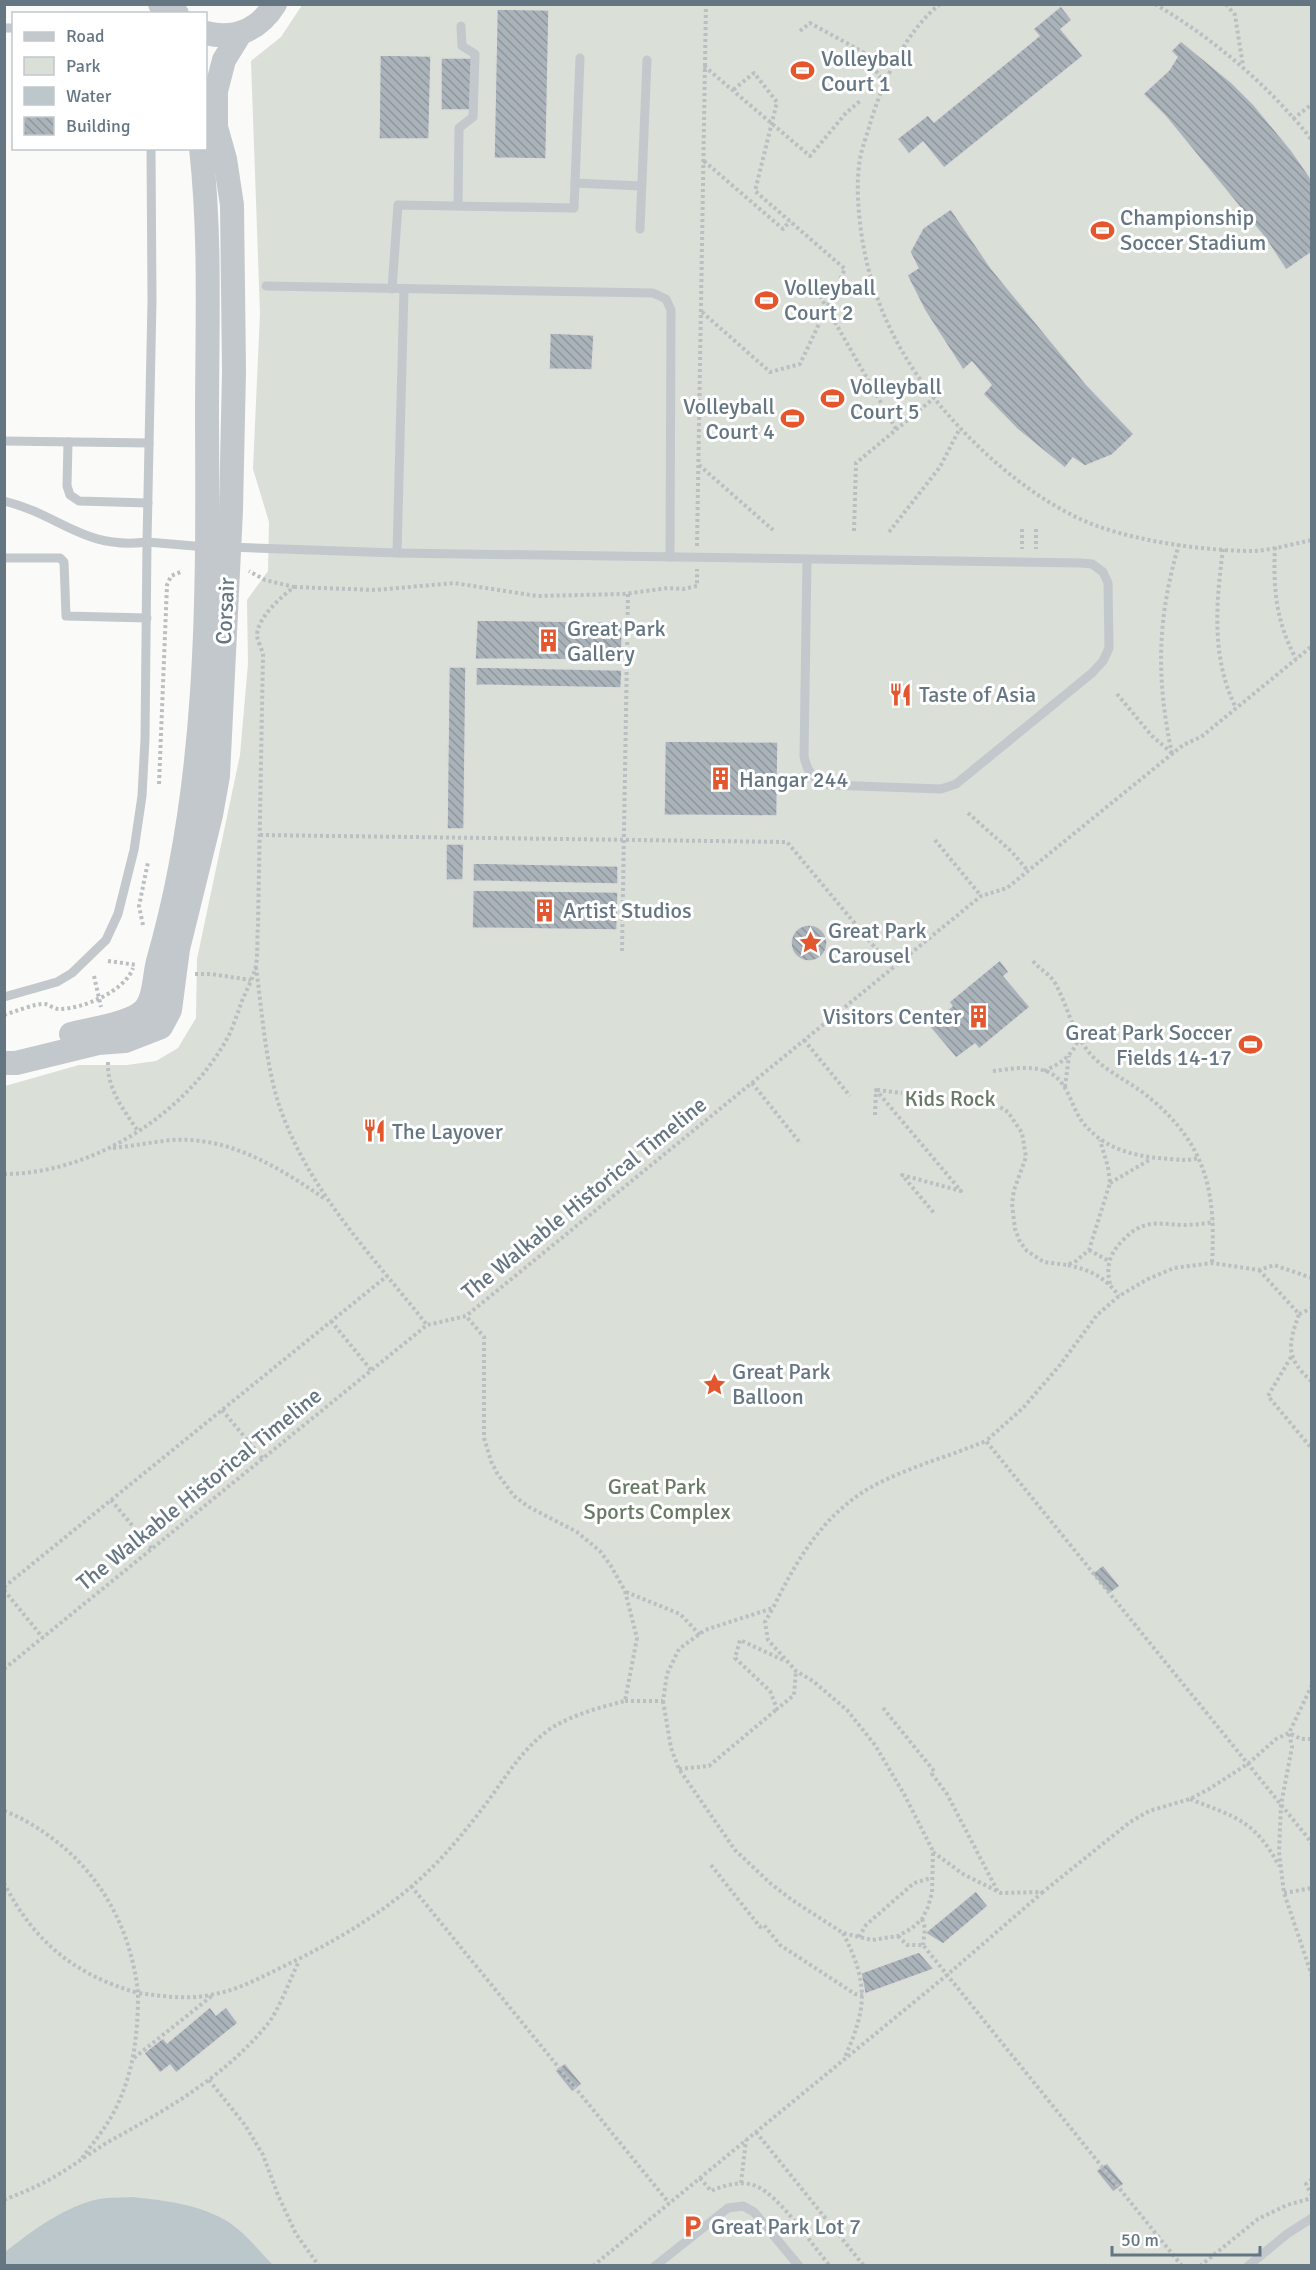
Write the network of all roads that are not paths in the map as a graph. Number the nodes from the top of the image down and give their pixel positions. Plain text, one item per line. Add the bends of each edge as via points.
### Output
1 (160, 4) edge
2 (275, 4) edge
3 (174, 12) edge
4 (461, 26) dead end
5 (207, 33) edge
6 (240, 34) junction
7 (580, 58) dead end
8 (646, 60) dead end
9 (151, 150) edge
10 (201, 150) edge
11 (575, 183) junction
12 (641, 186) junction
13 (458, 206) junction
14 (640, 229) dead end
15 (266, 286) dead end
16 (392, 289) junction
17 (404, 289) junction
18 (4, 441) edge
19 (68, 442) junction
20 (149, 443) junction
21 (4, 501) edge
22 (148, 503) junction
23 (147, 542) junction
24 (217, 547) junction
25 (396, 553) junction
26 (670, 557) junction
27 (4, 558) edge
28 (807, 560) junction
29 (147, 618) junction
30 (4, 997) edge
31 (4, 1054) edge
32 (4, 1063) edge
33 (1311, 2218) edge
34 (655, 2265) edge
35 (799, 2265) edge
36 (1248, 2265) edge

1 - 3 street
2 - 6 street via 268,16
4 - 13 lane via 462,46 475,54 473,117 459,128
5 - 6 street
6 - 24 street, Corsair via 224,60 216,91 216,127 232,205 234,371
7 - 11 lane
8 - 12 lane
9 - 20 lane via 153,301
10 - 24 street, Corsair via 207,282 207,511
11 - 12 lane
11 - 13 lane via 574,208
12 - 14 lane
13 - 16 lane via 398,205
15 - 16 lane
16 - 17 lane
17 - 25 lane
17 - 26 lane via 653,293 666,299 671,310
18 - 19 lane
19 - 20 lane
19 - 22 lane via 70,495 79,501
20 - 22 lane
21 - 23 lane via 101,541
22 - 23 lane
23 - 24 lane
23 - 29 lane
24 - 25 lane
24 - 31 street, Corsair via 206,625 194,784 173,911 150,1001 143,1011 127,1019
24 - 32 street, Corsair via 218,776 178,950 170,1010 160,1027 143,1036
25 - 26 lane
26 - 28 lane
27 - 29 lane via 60,558 64,562 66,616
28 - 28 lane via 804,756 807,770 829,785 941,789 956,784 1092,673 1108,648 1108,583 1103,572 1092,564
29 - 30 lane via 142,796 118,914 106,940 72,973 57,982
33 - 36 lane
34 - 35 lane via 728,2208 743,2206 754,2212

